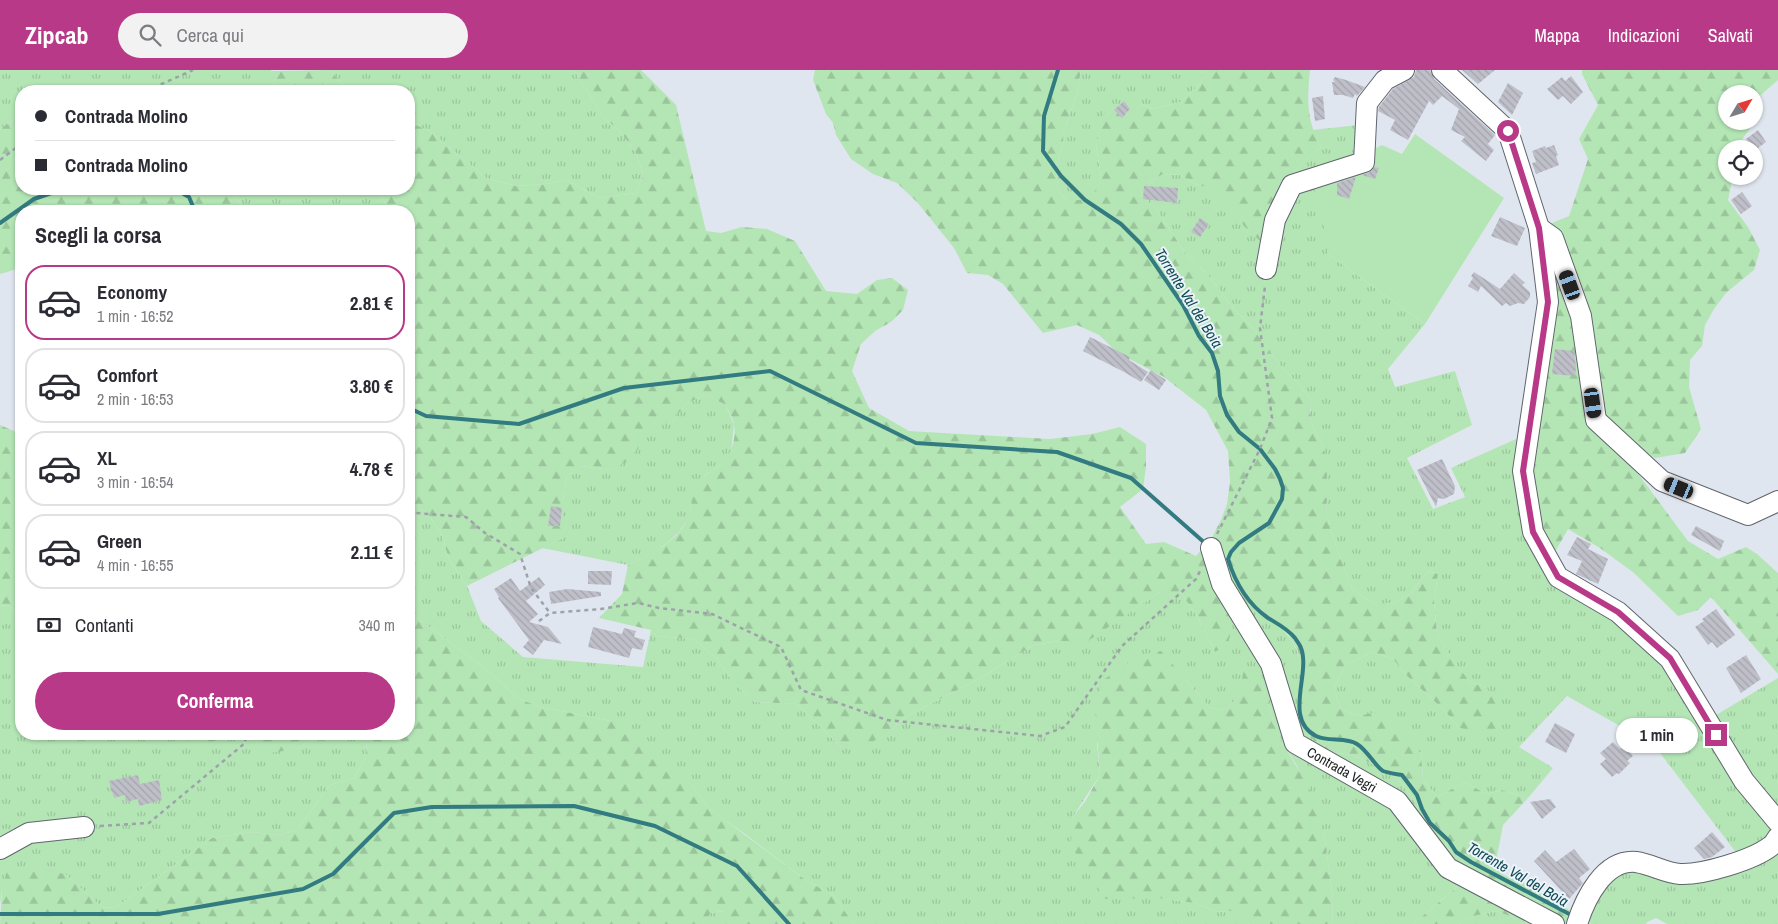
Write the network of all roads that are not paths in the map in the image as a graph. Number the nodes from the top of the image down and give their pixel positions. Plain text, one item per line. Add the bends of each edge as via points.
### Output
1 (1404, 70) edge
2 (1442, 70) edge
3 (1539, 228) junction
4 (1266, 269) road end
5 (1778, 501) edge
6 (1211, 548) road end
7 (1778, 822) edge
8 (84, 827) road end
9 (1778, 837) edge
10 (0, 849) edge
11 (1579, 918) edge
12 (1554, 924) edge

1 - 4 street via 1385,80 1367,103 1364,162 1292,185 1275,220
2 - 3 street via 1508,131
3 - 5 street via 1553,238 1581,316 1596,420 1662,481 1748,515
3 - 7 street via 1548,302 1523,471 1533,532 1558,577 1618,612 1670,658 1744,781
6 - 12 street, Contrada Vegri via 1222,584 1271,664 1296,743 1397,801 1448,868
8 - 10 street via 29,833
9 - 11 street via 1772,845 1752,857 1708,871 1681,874 1638,862 1615,867 1602,878

